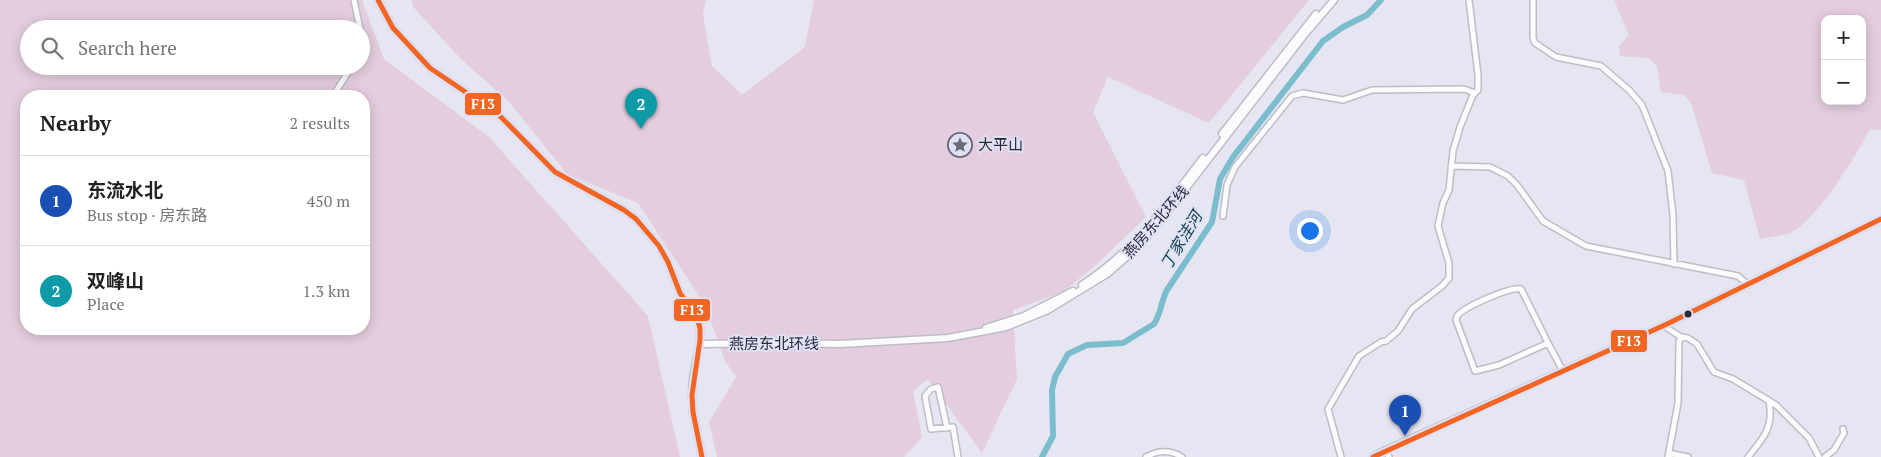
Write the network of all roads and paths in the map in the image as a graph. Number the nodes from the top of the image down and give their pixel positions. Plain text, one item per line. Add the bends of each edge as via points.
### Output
1 (354, 0) edge
2 (378, 0) edge
3 (1328, 0) edge
4 (1334, 0) edge
5 (1469, 0) edge
6 (1532, 0) edge
7 (358, 20) edge
8 (346, 75) edge
9 (336, 90) edge
10 (1475, 93) junction
11 (1450, 166) junction
12 (1223, 216) dead end
13 (1881, 219) edge
14 (1674, 264) junction
15 (1748, 285) junction
16 (1005, 325) junction
17 (1666, 325) junction
18 (1681, 337) junction
19 (700, 342) junction
20 (1550, 345) junction
21 (1563, 371) junction
22 (1769, 401) junction
23 (947, 428) junction
24 (1843, 429) dead end
25 (1386, 450) junction
26 (1668, 456) edge
27 (702, 457) edge
28 (958, 457) edge
29 (1146, 457) edge
30 (1182, 457) edge
31 (1341, 457) edge
32 (1373, 457) edge
33 (1389, 457) edge
34 (1688, 457) edge
35 (1748, 457) edge
36 (1819, 457) edge
37 (1825, 457) edge

1 - 7 street
2 - 19 main road via 393,28 430,68 498,114 555,172 624,210 649,232 668,262 680,293 697,318
3 - 16 main road, 燕房东北环线 via 1136,242 1105,270 1073,291
4 - 16 main road, 燕房东北环线 via 1139,246 1107,274 1066,301
5 - 10 street via 1478,75
6 - 14 street via 1535,43 1556,57 1601,66 1642,105 1668,170
8 - 9 street
10 - 11 street via 1460,127
10 - 12 street via 1464,89 1372,90 1344,100 1303,93 1292,96 1235,167 1227,185
11 - 14 street via 1490,167 1508,176 1544,221 1586,246
11 - 31 street via 1449,190 1438,226 1449,263 1449,278 1412,309 1398,331 1359,356 1328,409
13 - 15 main road
14 - 15 street via 1738,276
15 - 17 main road
16 - 19 main road, 燕房东北环线 via 914,336
17 - 18 street
17 - 21 main road
18 - 22 street via 1697,344 1714,372 1733,379
18 - 26 street via 1678,403
19 - 27 main road via 692,395
20 - 20 street via 1475,372 1456,316 1509,290 1521,289
20 - 21 street
21 - 25 main road
22 - 35 street via 1772,415 1769,428
22 - 36 street via 1809,438
23 - 23 street via 931,429 925,396 931,389 938,387
23 - 28 street via 953,427
24 - 37 street via 1834,450
25 - 32 main road
25 - 33 street
26 - 34 street
29 - 30 street via 1160,452

